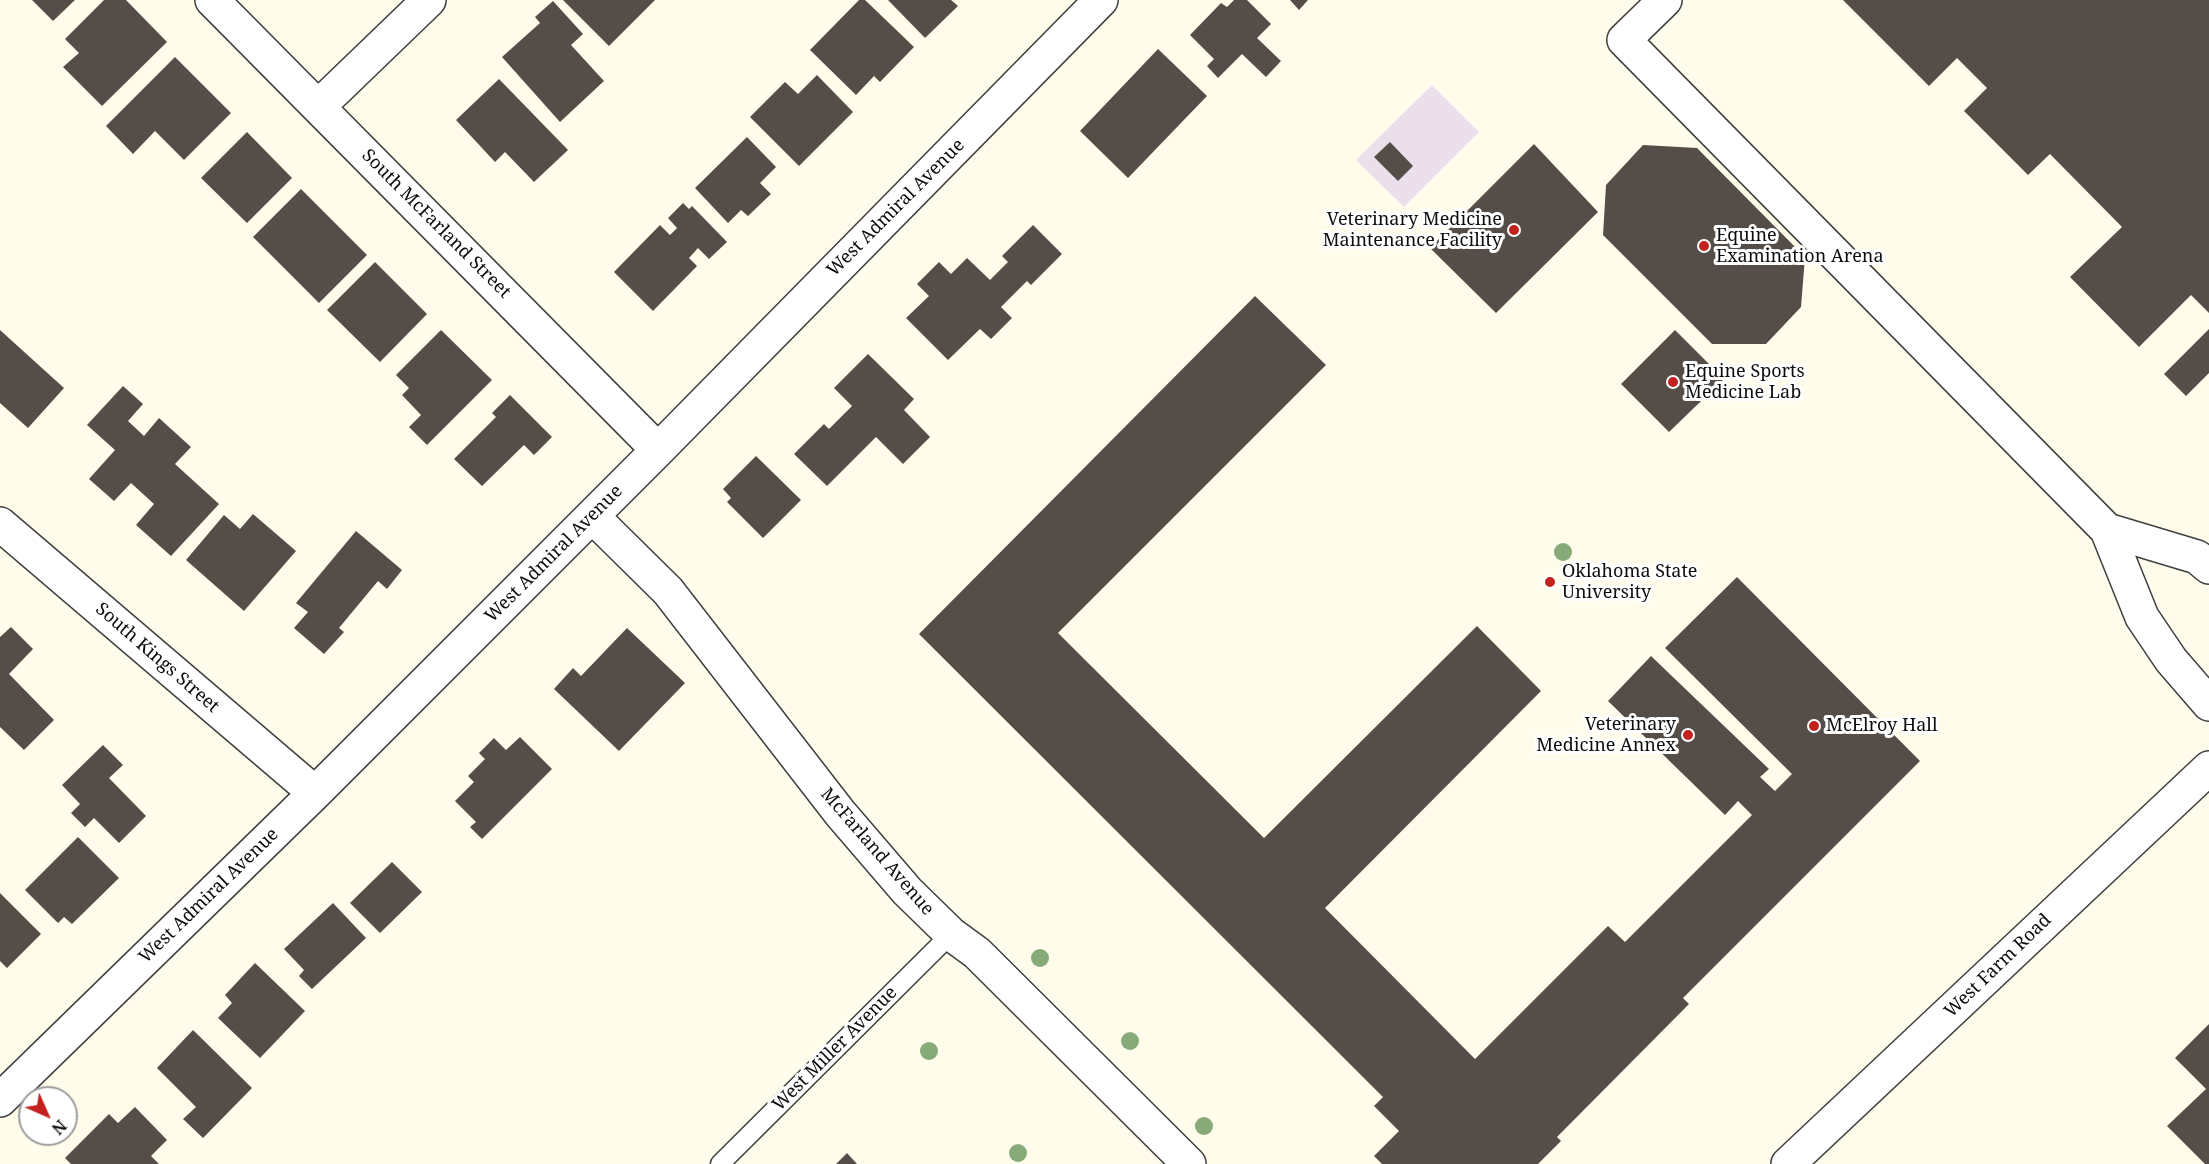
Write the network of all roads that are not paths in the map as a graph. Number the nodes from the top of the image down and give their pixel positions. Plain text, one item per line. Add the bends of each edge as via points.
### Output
1 (212, 0) edge
2 (429, 0) edge
3 (1101, 0) edge
4 (1665, 0) edge
5 (319, 106) junction
6 (658, 450) junction
7 (592, 516) junction
8 (0, 524) edge
9 (2107, 530) junction
10 (2209, 567) edge
11 (2209, 704) edge
12 (2209, 768) edge
13 (315, 793) junction
14 (951, 934) junction
15 (0, 1100) edge
16 (720, 1164) edge
17 (1189, 1164) edge
18 (1788, 1164) edge

1 - 5 street, South McFarland Street
2 - 5 street
3 - 6 street, West Admiral Avenue
4 - 9 street via 1624,40
5 - 6 street, South McFarland Street
6 - 7 street, West Admiral Avenue
7 - 13 street, West Admiral Avenue
7 - 14 street, McFarland Avenue via 668,591 840,813 907,891
8 - 13 street, South Kings Street
9 - 10 street via 2197,557
9 - 11 street via 2142,617 2171,660
12 - 18 street, West Farm Road
13 - 15 street, West Admiral Avenue
14 - 16 lane, West Miller Avenue
14 - 17 street, McFarland Avenue via 977,953

